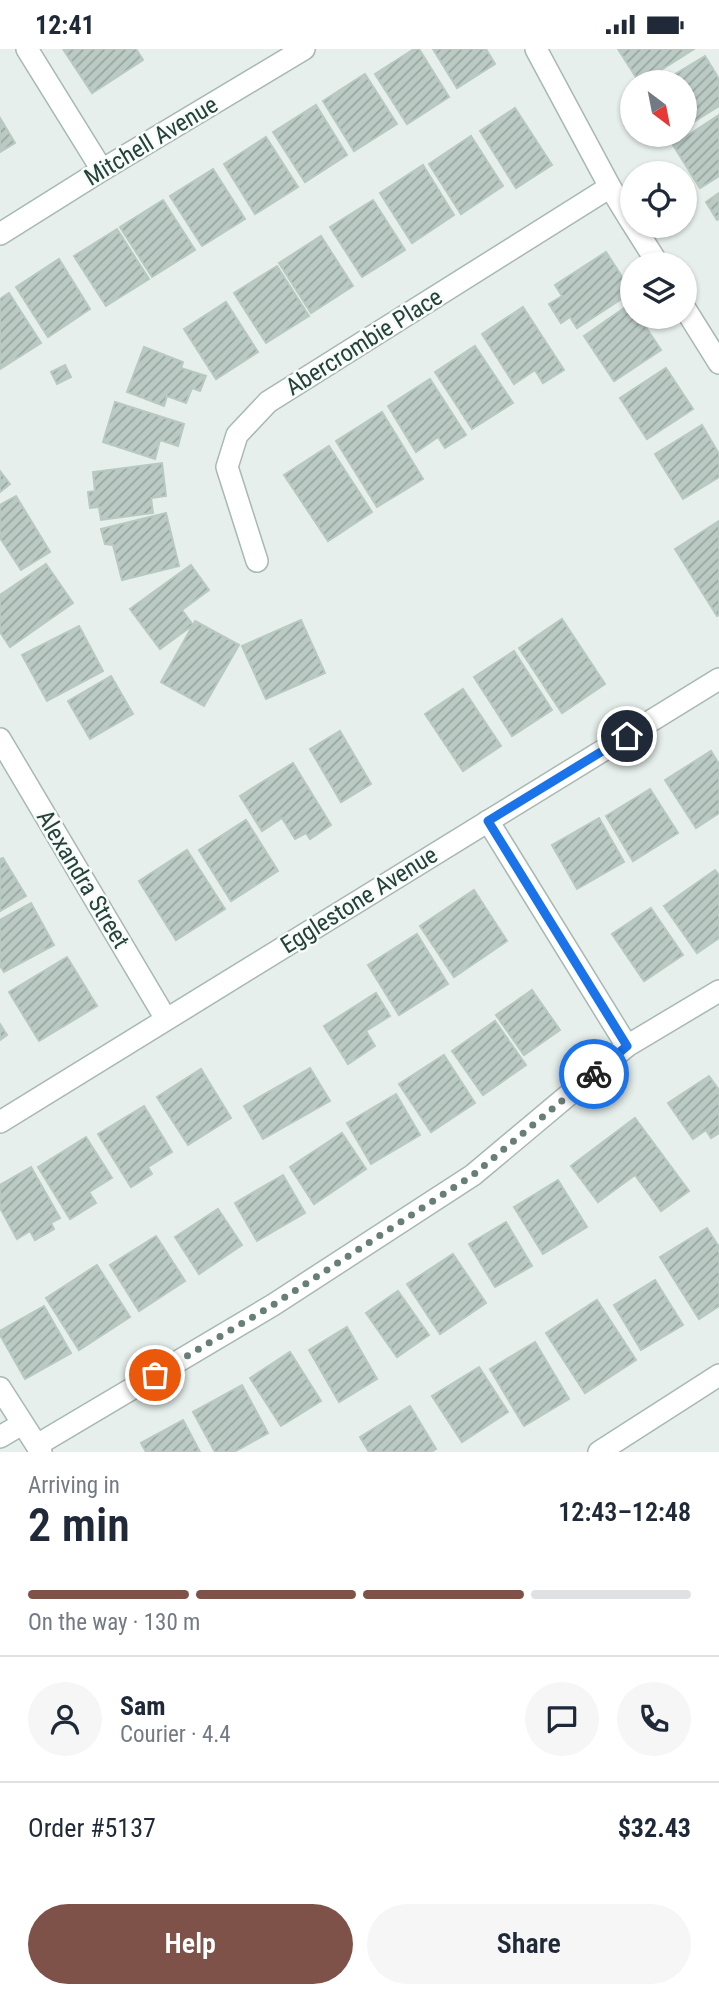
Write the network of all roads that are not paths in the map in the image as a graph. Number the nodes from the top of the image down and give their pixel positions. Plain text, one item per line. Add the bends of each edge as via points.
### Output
1 (27, 49) edge
2 (304, 49) edge
3 (536, 49) edge
4 (102, 170) junction
5 (610, 187) junction
6 (620, 203) edge
7 (0, 234) edge
8 (697, 328) edge
9 (719, 363) edge
10 (257, 561) dead end
11 (719, 679) edge
12 (0, 739) edge
13 (488, 821) junction
14 (719, 991) edge
15 (166, 1019) junction
16 (627, 1046) junction
17 (0, 1122) edge
18 (719, 1375) edge
19 (0, 1388) edge
20 (22, 1424) junction
21 (0, 1437) edge
22 (39, 1448) edge
23 (599, 1452) edge

1 - 4 street
2 - 4 street, Mitchell Avenue
3 - 5 street
4 - 7 street, Mitchell Avenue
5 - 6 street
5 - 10 street, Abercrombie Place via 268,402 237,435 226,467
8 - 9 street
11 - 13 street, Egglestone Avenue
12 - 15 street, Alexandra Street
13 - 15 street, Egglestone Avenue
13 - 16 street
14 - 16 street
15 - 17 street, Egglestone Avenue
16 - 22 street via 473,1175 273,1305
18 - 23 street
19 - 20 street
20 - 21 street
20 - 22 street

